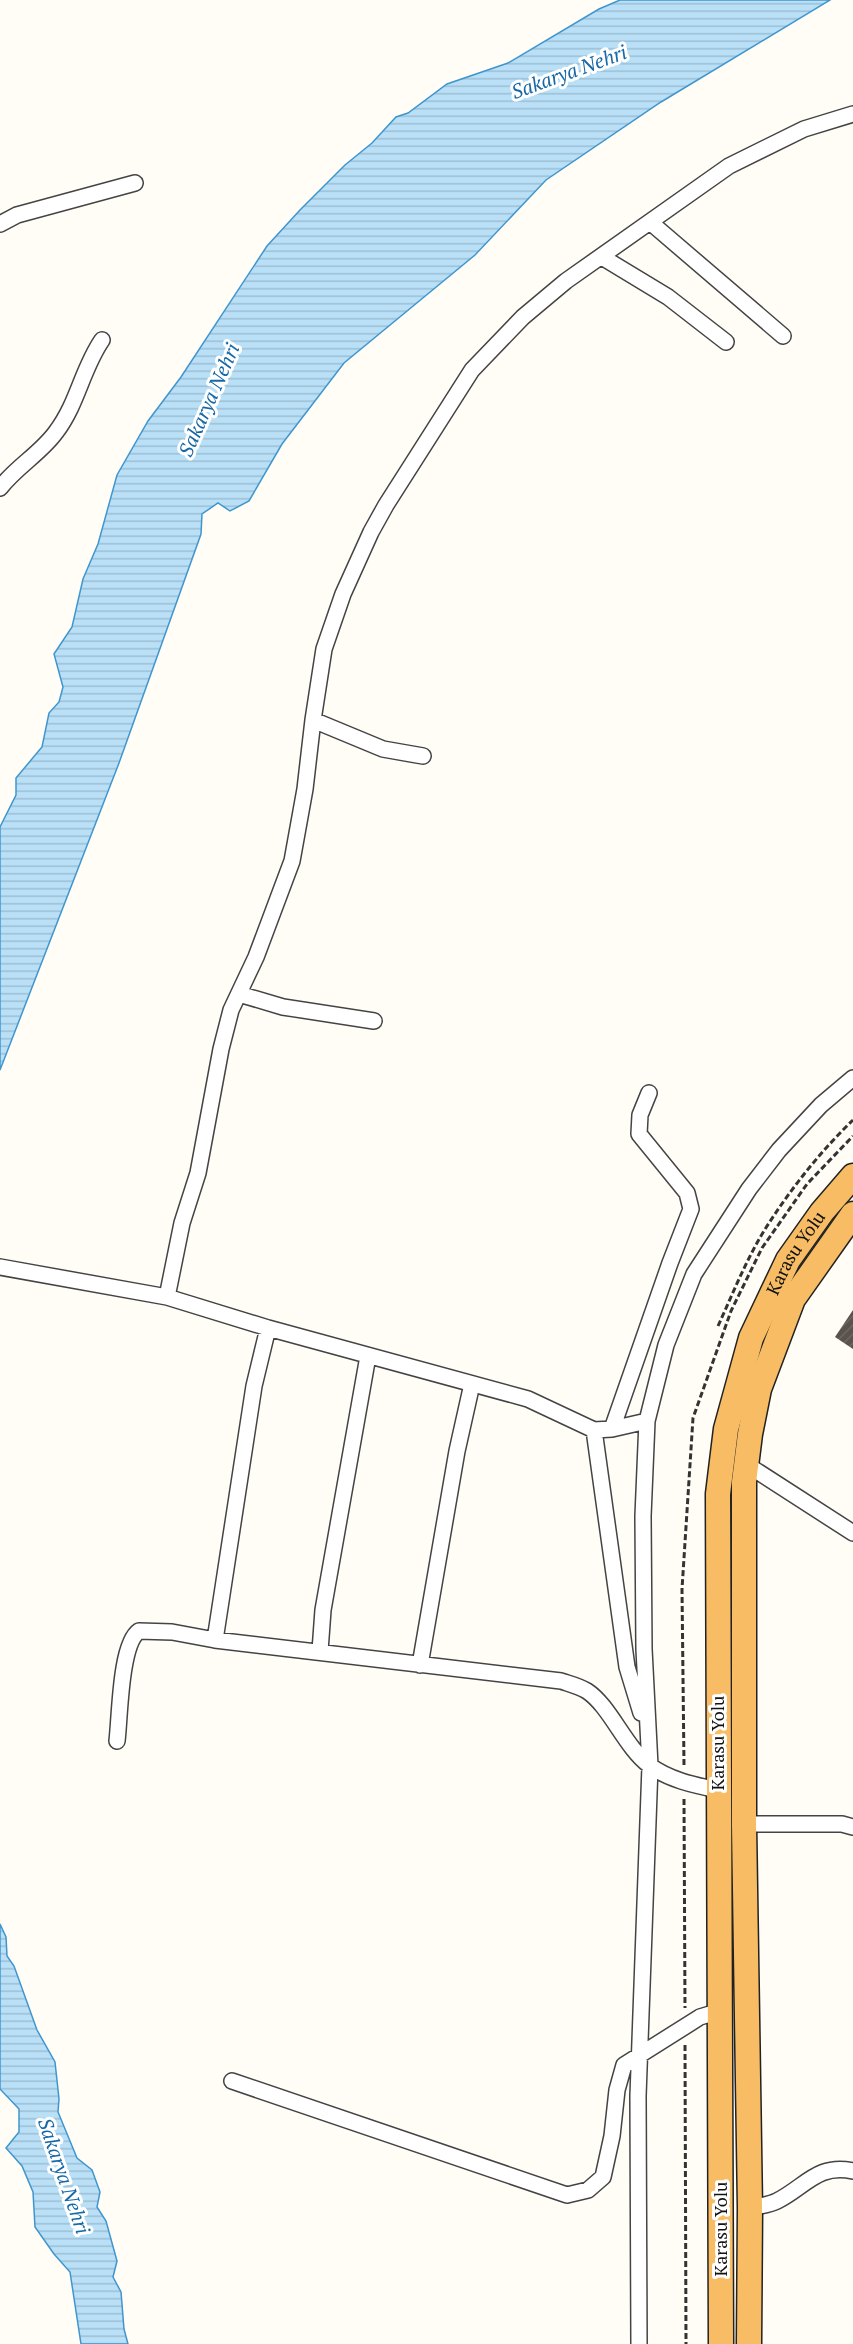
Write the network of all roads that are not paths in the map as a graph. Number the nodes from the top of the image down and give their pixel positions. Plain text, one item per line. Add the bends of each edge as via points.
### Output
1 (853, 114) edge
2 (135, 183) dead end
3 (650, 222) junction
4 (0, 224) edge
5 (602, 256) junction
6 (783, 336) dead end
7 (102, 340) dead end
8 (726, 342) dead end
9 (0, 488) edge
10 (313, 720) junction
11 (423, 756) dead end
12 (239, 994) junction
13 (374, 1021) dead end
14 (853, 1078) edge
15 (649, 1093) dead end
16 (853, 1176) edge
17 (853, 1214) edge
18 (0, 1267) edge
19 (167, 1297) junction
20 (268, 1328) junction
21 (368, 1356) junction
22 (472, 1384) junction
23 (647, 1420) junction
24 (612, 1429) junction
25 (594, 1430) junction
26 (746, 1464) junction
27 (853, 1533) edge
28 (215, 1640) junction
29 (320, 1651) junction
30 (420, 1665) junction
31 (648, 1736) junction
32 (117, 1741) dead end
33 (650, 1766) junction
34 (718, 1790) junction
35 (744, 1824) junction
36 (853, 1827) edge
37 (720, 2011) junction
38 (639, 2055) junction
39 (232, 2081) dead end
40 (853, 2171) edge
41 (750, 2208) junction
42 (639, 2344) edge
43 (721, 2344) edge
44 (749, 2344) edge

1 - 3 street via 804,129 729,166
2 - 4 street
3 - 5 street
3 - 6 street
5 - 8 street via 668,297
5 - 10 street via 523,317 472,370 386,504 370,532 324,649
7 - 9 street via 90,358 75,403 55,433
10 - 11 street via 382,748
10 - 12 street via 292,861
12 - 13 street via 283,1007
12 - 19 street via 221,1049 198,1173 182,1223
14 - 23 street via 779,1150 694,1274 666,1345
15 - 24 street via 640,1115 639,1134 687,1193 691,1209
16 - 34 highway, Karasu Yolu via 788,1260 751,1338 726,1429 718,1494
17 - 26 highway, Karasu Yolu via 793,1299 759,1389
18 - 19 street
19 - 20 street
20 - 21 street
20 - 28 street via 251,1407
21 - 22 street
21 - 29 street via 322,1610
22 - 25 street via 528,1399
22 - 30 street
23 - 24 street
23 - 31 street via 643,1527
24 - 25 street
25 - 31 street via 627,1667
26 - 27 street
26 - 35 highway, Karasu Yolu
28 - 29 street
28 - 32 street via 172,1632 136,1632 126,1660
29 - 30 street
30 - 33 street via 561,1681 582,1688 595,1698
31 - 33 street
33 - 34 street via 681,1782
33 - 38 street
34 - 37 highway, Karasu Yolu
35 - 36 street
35 - 41 highway, Karasu Yolu
37 - 38 street via 700,2017
37 - 43 highway, Karasu Yolu
38 - 39 street via 624,2065 603,2177 588,2190 567,2195
38 - 42 street
40 - 41 street via 836,2168 818,2173 777,2201
41 - 44 highway, Karasu Yolu

